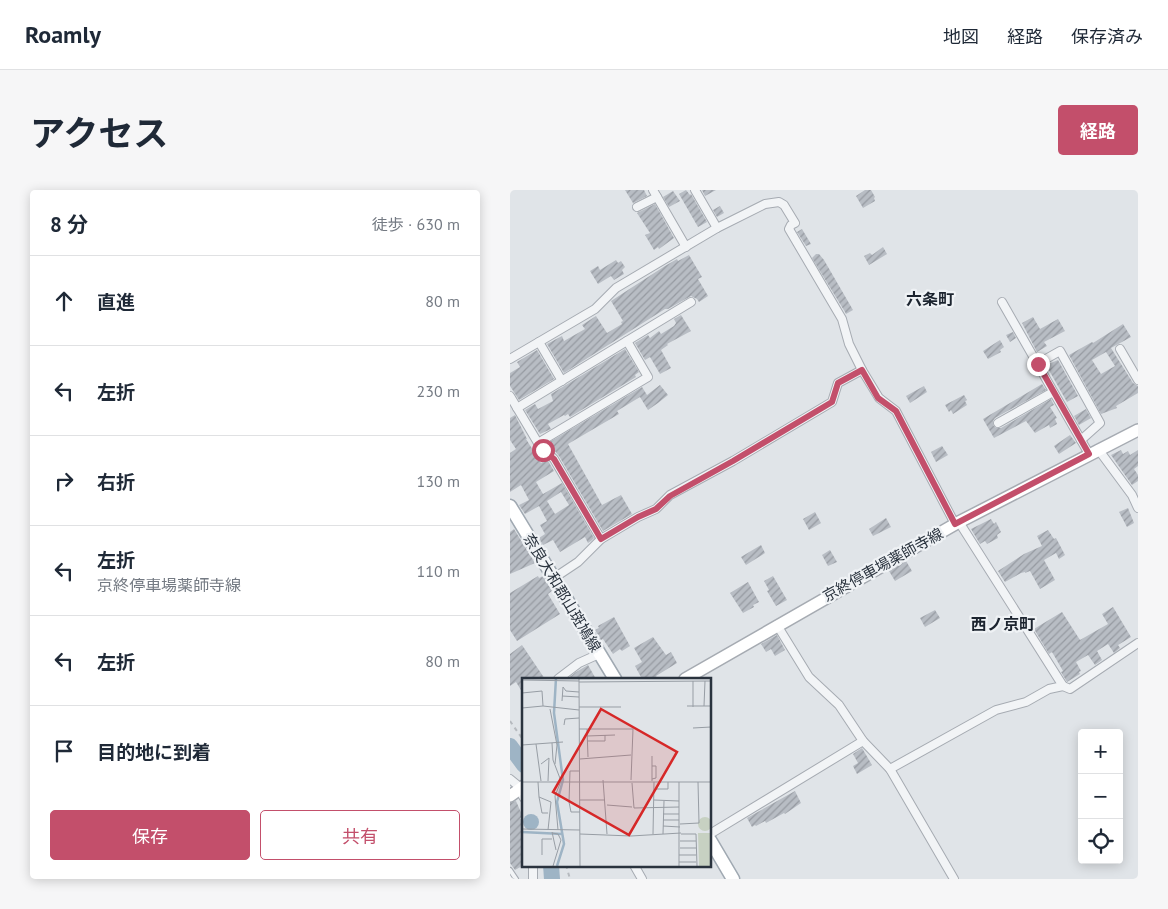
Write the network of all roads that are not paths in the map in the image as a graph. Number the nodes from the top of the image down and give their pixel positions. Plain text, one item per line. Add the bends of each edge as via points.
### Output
1 (695, 190) edge
2 (655, 193) edge
3 (637, 207) dead end
4 (718, 228) junction
5 (686, 247) junction
6 (691, 302) dead end
7 (1002, 302) dead end
8 (627, 341) junction
9 (539, 342) junction
10 (1120, 349) dead end
11 (510, 359) edge
12 (1038, 364) junction
13 (862, 370) junction
14 (562, 380) junction
15 (1138, 380) edge
16 (1053, 392) junction
17 (510, 396) edge
18 (517, 408) junction
19 (998, 423) dead end
20 (1138, 430) edge
21 (1081, 440) junction
22 (538, 443) junction
23 (1094, 452) junction
24 (1135, 493) edge
25 (510, 506) edge
26 (1138, 508) edge
27 (957, 523) junction
28 (601, 539) junction
29 (554, 578) junction
30 (777, 625) junction
31 (1138, 643) edge
32 (599, 654) junction
33 (559, 678) edge
34 (614, 678) edge
35 (687, 678) edge
36 (1063, 686) junction
37 (863, 741) junction
38 (890, 769) junction
39 (510, 779) edge
40 (522, 789) edge
41 (522, 790) edge
42 (510, 796) edge
43 (711, 833) edge
44 (711, 842) edge
45 (533, 866) edge
46 (635, 866) edge
47 (510, 870) edge
48 (516, 879) edge
49 (533, 879) edge
50 (642, 879) edge
51 (733, 879) edge
52 (954, 879) edge

1 - 4 street
2 - 3 street
2 - 5 street
4 - 5 street
4 - 13 street via 765,204 779,202 784,205 794,223 789,229 842,319 849,344
5 - 9 street via 616,288 596,309
6 - 8 street
7 - 12 street
8 - 14 street
8 - 22 street via 648,377
9 - 11 street
9 - 14 street
10 - 15 street
12 - 16 street
12 - 21 street via 1060,351 1100,423
13 - 27 street via 878,398 896,411
13 - 28 street via 838,383 832,402
14 - 18 street
16 - 19 street
16 - 21 street
17 - 18 street
18 - 22 street
20 - 23 main road, 京終停車場薬師寺線
21 - 23 street
22 - 28 street via 554,459
23 - 24 street
23 - 27 main road, 京終停車場薬師寺線
24 - 26 street
25 - 29 main road, 奈良大和郡山斑鳩線
27 - 30 main road, 京終停車場薬師寺線
27 - 36 street
28 - 29 street via 578,562
29 - 32 main road, 奈良大和郡山斑鳩線
30 - 35 main road, 京終停車場薬師寺線
30 - 37 street via 809,677 839,705
31 - 36 street via 1070,689
32 - 33 street via 579,663
32 - 34 main road, 奈良大和郡山斑鳩線
36 - 38 street via 1049,689 1026,702 996,710
37 - 38 street
37 - 43 street
38 - 52 street
39 - 40 street
41 - 42 main road
44 - 51 main road
45 - 49 street
46 - 50 street
47 - 48 lane

